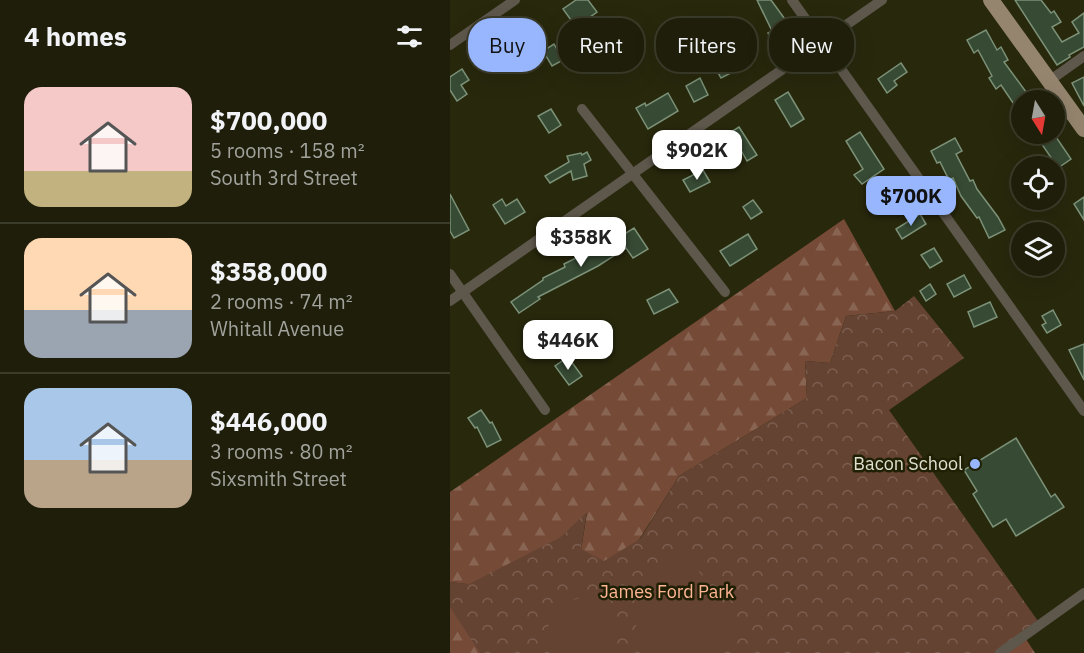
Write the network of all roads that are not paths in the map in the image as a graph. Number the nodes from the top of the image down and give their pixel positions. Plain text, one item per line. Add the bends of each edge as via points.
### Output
1 (792, 0) edge
2 (882, 0) edge
3 (992, 0) edge
4 (509, 2) edge
5 (805, 18) edge
6 (854, 20) edge
7 (450, 45) edge
8 (1084, 56) edge
9 (779, 72) edge
10 (843, 72) edge
11 (1049, 81) junction
12 (582, 109) dead end
13 (1084, 129) edge
14 (633, 174) junction
15 (450, 274) edge
16 (463, 292) junction
17 (725, 292) dead end
18 (450, 301) edge
19 (545, 410) dead end
20 (1084, 411) edge
21 (1084, 593) edge
22 (1000, 653) edge

1 - 5 street
2 - 6 street
3 - 11 main road
4 - 7 street
8 - 11 street
9 - 14 street
10 - 20 street
11 - 13 main road
12 - 14 street
14 - 16 street
14 - 17 street
15 - 16 street
16 - 18 street
16 - 19 street
21 - 22 street

